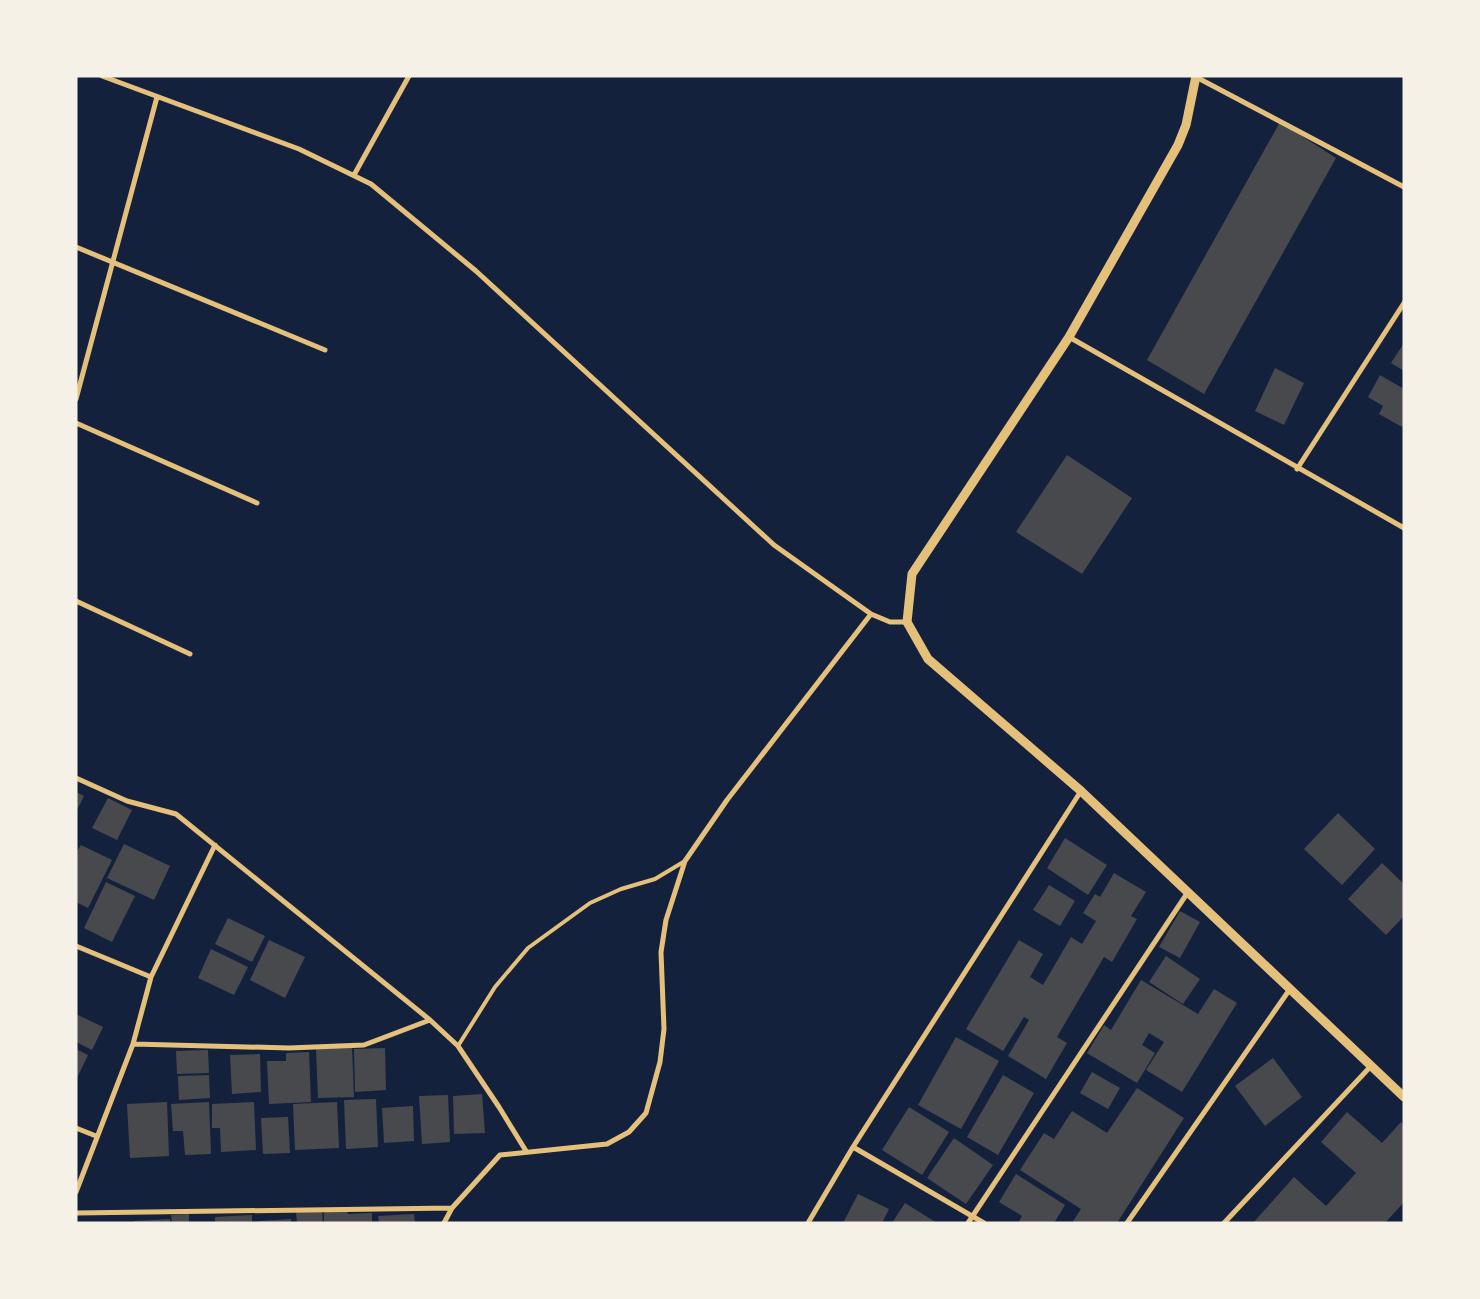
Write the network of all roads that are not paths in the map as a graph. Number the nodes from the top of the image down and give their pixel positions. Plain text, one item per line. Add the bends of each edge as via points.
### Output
1 (102, 76) edge
2 (409, 76) edge
3 (1196, 77) edge
4 (157, 98) junction
5 (354, 175) junction
6 (1404, 187) edge
7 (76, 247) edge
8 (112, 262) junction
9 (1404, 303) edge
10 (1069, 337) junction
11 (325, 350) dead end
12 (76, 399) edge
13 (76, 422) edge
14 (1297, 469) junction
15 (257, 503) dead end
16 (1404, 528) edge
17 (76, 601) edge
18 (871, 614) junction
19 (907, 622) junction
20 (190, 654) dead end
21 (76, 778) edge
22 (1081, 791) junction
23 (215, 845) junction
24 (685, 861) junction
25 (1188, 892) junction
26 (76, 946) edge
27 (151, 977) junction
28 (1290, 989) junction
29 (430, 1020) junction
30 (133, 1044) junction
31 (458, 1046) junction
32 (1371, 1066) junction
33 (1404, 1097) edge
34 (76, 1128) edge
35 (96, 1136) junction
36 (853, 1147) junction
37 (526, 1151) junction
38 (76, 1192) edge
39 (452, 1208) junction
40 (76, 1213) edge
41 (972, 1216) junction
42 (444, 1223) edge
43 (808, 1223) edge
44 (968, 1223) edge
45 (984, 1223) edge
46 (1127, 1223) edge
47 (1224, 1223) edge

1 - 4 street
2 - 5 street
3 - 6 street
3 - 10 street via 1186,126 1178,145
4 - 5 street via 299,149
4 - 8 street
5 - 18 street via 371,184 476,271 774,545
7 - 8 street
8 - 11 street
8 - 12 street
9 - 14 street
10 - 14 street
10 - 19 street via 912,574
13 - 15 street
14 - 16 street
17 - 20 street
18 - 19 street via 890,622
18 - 24 street via 727,800
19 - 22 street via 928,659
21 - 23 street via 127,801 176,814
22 - 25 street
22 - 36 street
23 - 27 street
23 - 29 street
24 - 31 lane via 655,879 590,902 528,948 495,987
24 - 37 street via 666,920 661,952 664,1029 660,1062 646,1113 629,1132 607,1144
25 - 28 street
25 - 41 street
26 - 27 street
27 - 30 street
28 - 32 street
28 - 46 street
29 - 30 street via 364,1045 289,1048
29 - 31 street
30 - 35 street
31 - 37 street
32 - 33 street
32 - 47 street
34 - 35 street
35 - 38 street
36 - 41 street
36 - 43 street
37 - 39 street via 500,1155
39 - 40 street
39 - 42 street
41 - 44 street
41 - 45 street

